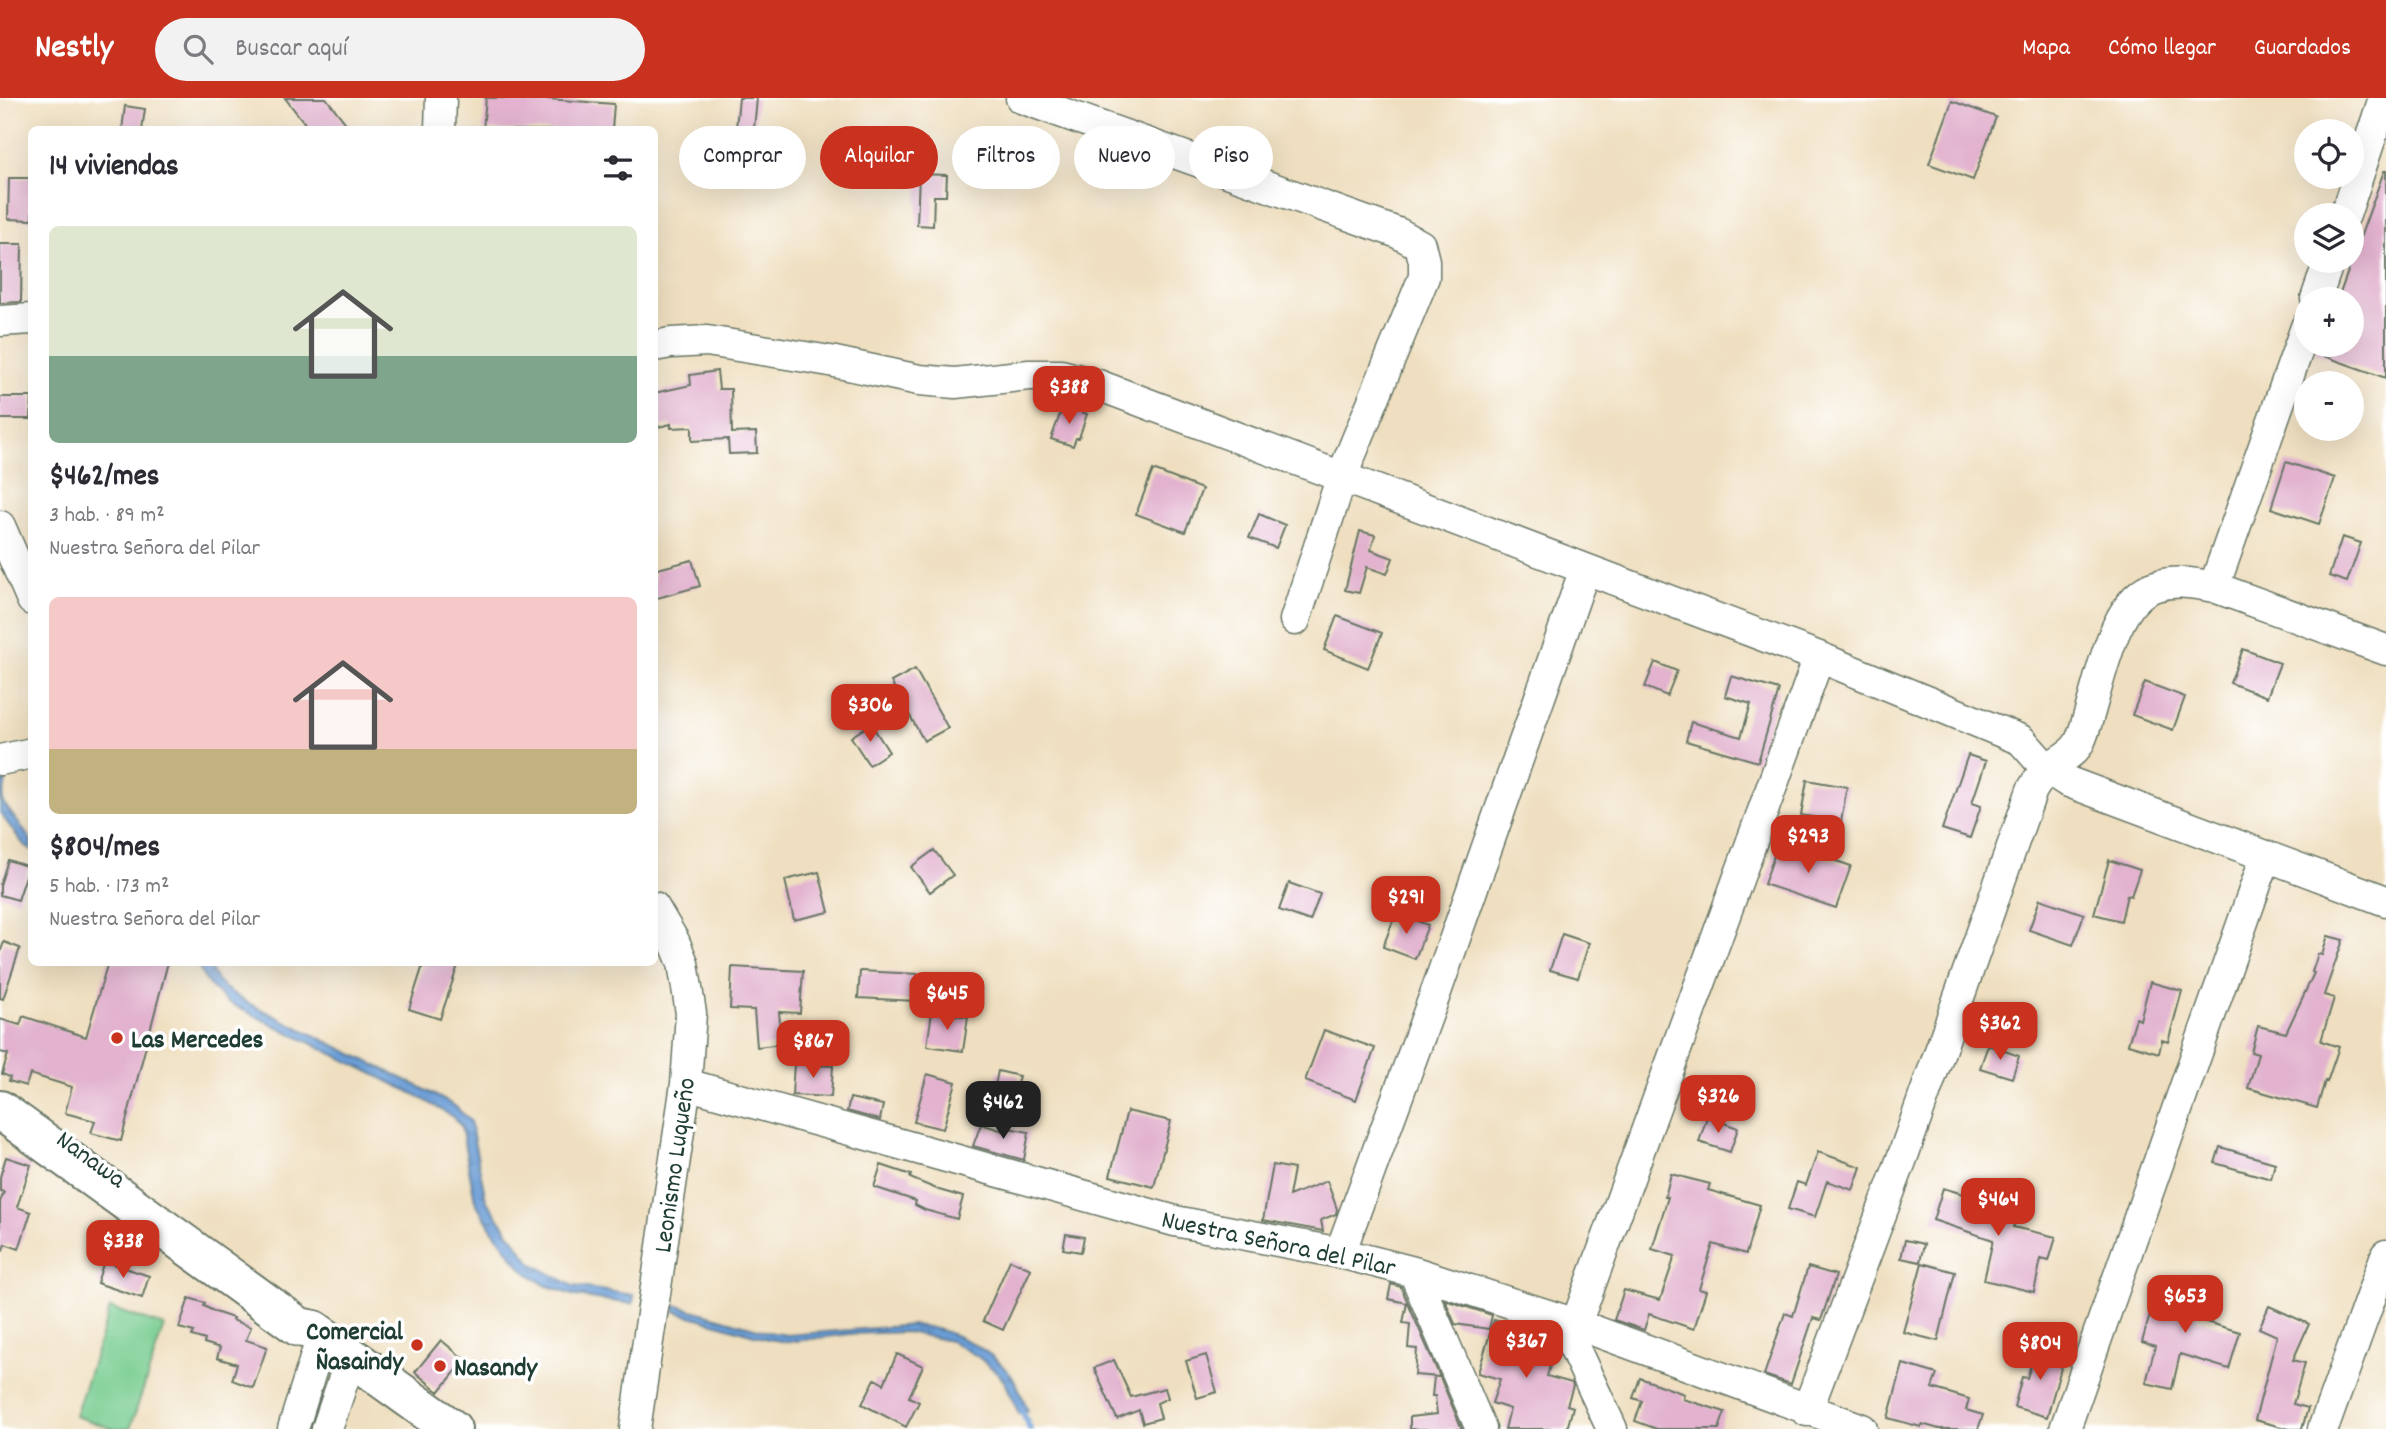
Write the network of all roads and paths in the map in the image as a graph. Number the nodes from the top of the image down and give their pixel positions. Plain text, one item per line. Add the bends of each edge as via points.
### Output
1 (441, 98) edge
2 (1021, 98) edge
3 (2385, 98) edge
4 (440, 126) edge
5 (2349, 203) edge
6 (28, 319) edge
7 (0, 321) edge
8 (658, 345) edge
9 (2295, 357) edge
10 (1342, 476) junction
11 (0, 526) edge
12 (1585, 569) junction
13 (2214, 587) junction
14 (28, 591) edge
15 (1295, 620) dead end
16 (2386, 650) edge
17 (1819, 657) junction
18 (28, 754) edge
19 (0, 760) edge
20 (2046, 768) junction
21 (2266, 856) junction
22 (2386, 901) edge
23 (658, 914) edge
24 (686, 1084) junction
25 (1, 1097) edge
26 (1340, 1253) junction
27 (2386, 1255) edge
28 (1414, 1272) junction
29 (1568, 1322) junction
30 (329, 1341) junction
31 (1807, 1411) junction
32 (293, 1429) edge
33 (327, 1429) edge
34 (452, 1429) edge
35 (635, 1429) edge
36 (1481, 1429) edge
37 (1612, 1429) edge
38 (1862, 1429) edge
39 (2065, 1429) edge
40 (2323, 1429) edge

1 - 4 street
2 - 10 street via 1398,233 1420,245 1424,277
3 - 5 street
6 - 7 street
8 - 10 street via 707,341 955,383 1061,375
9 - 13 street
10 - 12 street
10 - 15 street
11 - 14 street
12 - 17 street
12 - 26 street
13 - 16 street
13 - 20 street via 2187,582 2154,586 2133,600 2117,626 2079,743 2063,760
17 - 20 street via 2021,740
17 - 29 street
18 - 19 street
20 - 21 street via 2066,781
20 - 31 street via 2032,790
21 - 22 street
21 - 39 street
23 - 24 street, Leonismo Luqueño via 683,963 688,987 691,1013
24 - 26 street, Nuestra Señora del Pilar via 1175,1221
24 - 35 street, Leonismo Luqueño
25 - 30 main road, Nanawa via 306,1315
26 - 28 street, Nuestra Señora del Pilar
27 - 40 street
28 - 29 street, Nuestra Señora del Pilar
28 - 36 street
29 - 31 street, Nuestra Señora del Pilar
29 - 37 street
30 - 32 street
30 - 33 street
30 - 34 main road, Nanawa
31 - 38 street, Nuestra Señora del Pilar

